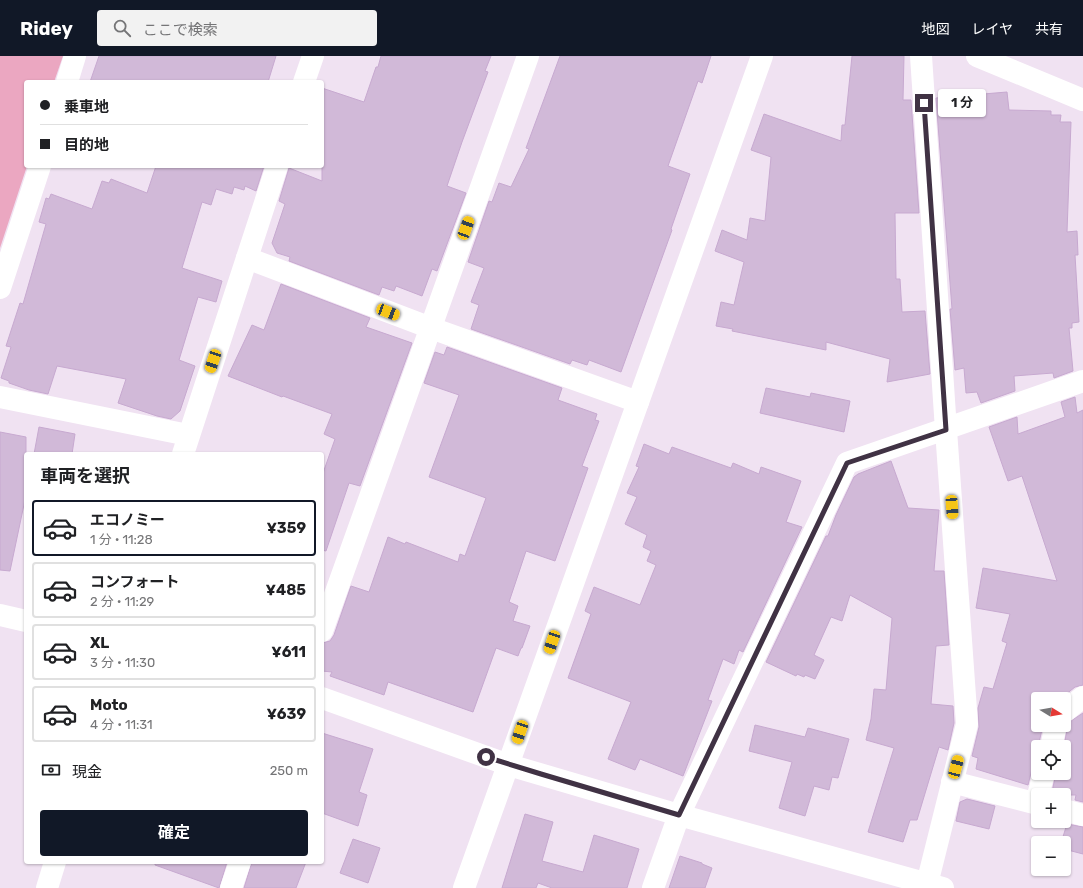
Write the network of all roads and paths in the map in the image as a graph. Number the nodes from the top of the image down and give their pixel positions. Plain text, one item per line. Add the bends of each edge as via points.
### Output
1 (75, 56) edge
2 (313, 56) edge
3 (528, 56) edge
4 (762, 56) edge
5 (921, 56) edge
6 (977, 56) edge
7 (1014, 63) edge
8 (68, 80) edge
9 (305, 80) edge
10 (1083, 100) edge
11 (39, 168) edge
12 (276, 168) edge
13 (247, 258) junction
14 (0, 288) edge
15 (431, 328) junction
16 (1083, 381) edge
17 (0, 397) edge
18 (638, 402) junction
19 (946, 430) junction
20 (186, 445) edge
21 (0, 615) edge
22 (24, 621) edge
23 (324, 625) edge
24 (1083, 697) edge
25 (324, 699) edge
26 (1071, 706) edge
27 (509, 765) junction
28 (952, 782) junction
29 (1031, 802) edge
30 (1071, 812) edge
31 (679, 815) junction
32 (1083, 815) edge
33 (54, 864) edge
34 (239, 864) edge
35 (935, 886) edge
36 (47, 888) edge
37 (231, 888) edge
38 (464, 888) edge
39 (653, 888) edge

1 - 8 street
2 - 9 street
3 - 15 street
4 - 18 street
5 - 19 street
6 - 7 street
7 - 10 street
11 - 14 street
12 - 13 street
13 - 15 street
13 - 20 street
15 - 18 street
15 - 23 street
16 - 19 street
17 - 20 street
18 - 27 street
19 - 28 street via 967,724
19 - 31 street via 847,463
21 - 22 street
24 - 26 street
25 - 27 street
27 - 31 street
27 - 38 street
28 - 29 street
28 - 35 street
30 - 32 street
31 - 35 street
31 - 39 street
33 - 36 street
34 - 37 street

